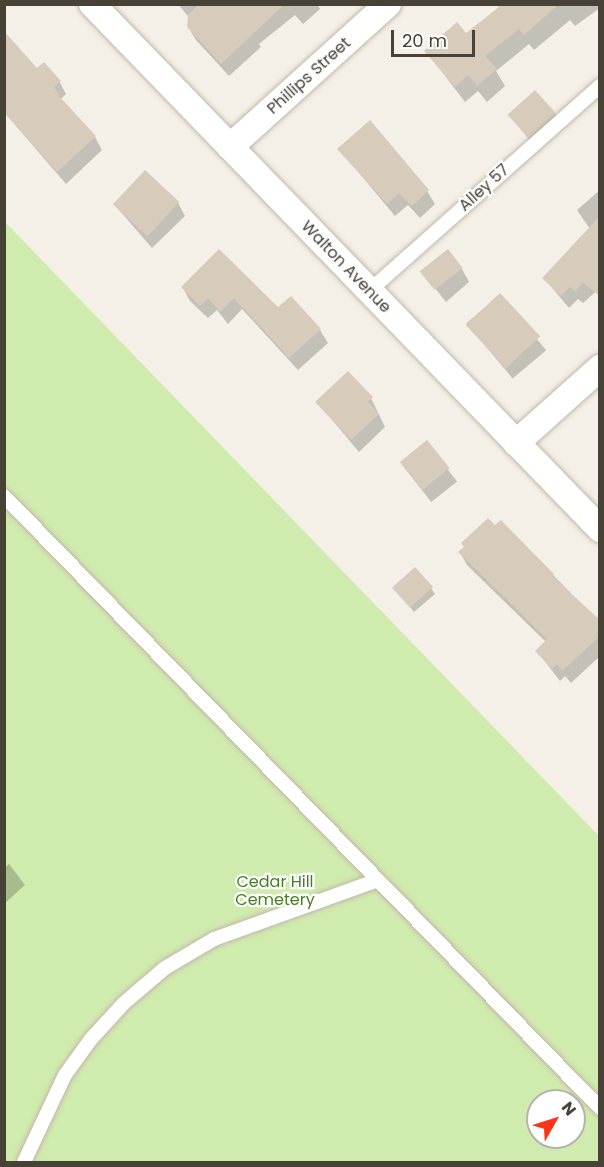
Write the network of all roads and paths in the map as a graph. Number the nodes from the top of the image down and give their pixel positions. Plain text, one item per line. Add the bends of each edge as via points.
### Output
1 (92, 4) edge
2 (388, 4) edge
3 (600, 86) edge
4 (230, 147) junction
5 (369, 291) junction
6 (600, 368) edge
7 (516, 443) junction
8 (4, 496) edge
9 (600, 529) edge
10 (378, 880) junction
11 (600, 1108) edge
12 (24, 1162) edge

1 - 4 street, Walton Avenue
2 - 4 street, Phillips Street
3 - 5 lane, Alley 57
4 - 5 street, Walton Avenue
5 - 7 street, Walton Avenue
6 - 7 street
7 - 9 street, Walton Avenue
8 - 10 lane
10 - 11 lane
10 - 12 lane via 214,939 165,968 124,1003 91,1039 65,1075

